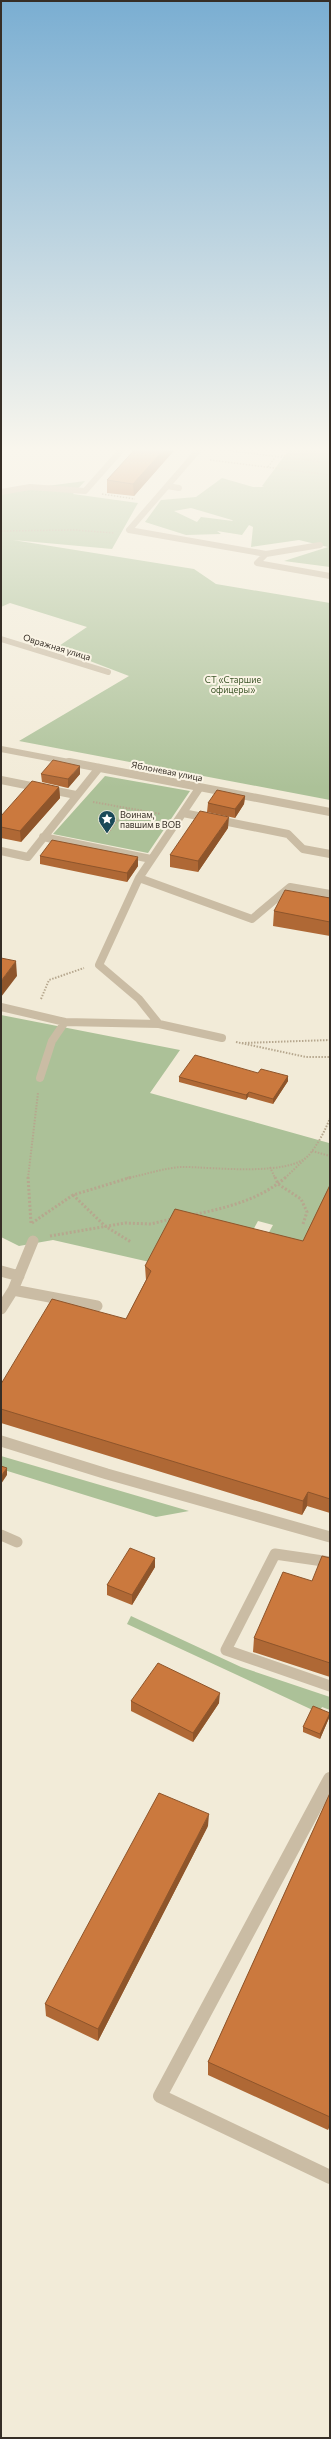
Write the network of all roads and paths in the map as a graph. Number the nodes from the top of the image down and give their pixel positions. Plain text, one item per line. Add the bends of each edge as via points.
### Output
1 (260, 560) edge
2 (330, 576) edge
3 (1, 639) edge
4 (108, 672) dead end
5 (1, 749) edge
6 (99, 768) junction
7 (1, 780) edge
8 (200, 788) junction
9 (75, 796) junction
10 (127, 808) junction
11 (330, 812) edge
12 (181, 815) junction
13 (107, 834) dead end
14 (44, 837) junction
15 (1, 851) edge
16 (330, 854) edge
17 (151, 859) junction
18 (139, 878) junction
19 (330, 894) edge
20 (99, 965) junction
21 (1, 1007) edge
22 (35, 1014) junction
23 (65, 1022) junction
24 (159, 1024) junction
25 (222, 1038) joint
26 (330, 1040) edge
27 (240, 1043) junction
28 (330, 1057) edge
29 (40, 1078) joint
30 (330, 1118) edge
31 (312, 1151) junction
32 (308, 1156) junction
33 (330, 1156) edge
34 (270, 1167) junction
35 (278, 1184) junction
36 (73, 1195) junction
37 (190, 1215) edge
38 (176, 1218) edge
39 (31, 1224) junction
40 (303, 1224) dead end
41 (105, 1226) junction
42 (33, 1241) junction
43 (131, 1242) dead end
44 (1, 1271) edge
45 (19, 1276) junction
46 (12, 1290) junction
47 (97, 1306) dead end
48 (1, 1309) edge
49 (1, 1441) edge
50 (1, 1535) edge
51 (330, 1537) edge
52 (17, 1542) dead end
53 (330, 1562) edge
54 (330, 1686) edge
55 (330, 1779) edge
56 (330, 2177) edge

1 - 2 street via 257,563
3 - 4 street, Овражная улица
5 - 6 street, Яблоневая улица
6 - 8 street, Яблоневая улица
6 - 9 street
7 - 9 street via 26,788
8 - 11 street, Яблоневая улица
8 - 12 street
9 - 10 path
9 - 14 street
10 - 12 path
10 - 13 path
12 - 16 street via 288,834 303,849
12 - 17 street
14 - 15 street via 28,857
14 - 17 street
17 - 18 street
18 - 19 street via 252,919 290,887
18 - 20 street
20 - 22 path via 71,971 49,980
20 - 24 street via 135,994 150,1009
21 - 22 street
22 - 23 street
23 - 24 street
23 - 29 street via 52,1041
24 - 25 street
25 - 27 path
26 - 27 path
27 - 28 path via 306,1057
29 - 39 path via 28,1178
30 - 31 path
31 - 32 path
31 - 33 path
32 - 34 path via 283,1166
32 - 35 path via 291,1175
34 - 35 path
34 - 36 path via 241,1170 182,1167 114,1181
35 - 37 path via 262,1195 237,1206
35 - 40 path via 301,1199 307,1212
36 - 39 path
36 - 41 path
38 - 41 path via 151,1224 125,1223
39 - 42 path
41 - 42 path
41 - 43 path
42 - 45 street
44 - 45 street
45 - 46 street
46 - 47 street
46 - 48 street
49 - 51 street
50 - 52 street
53 - 54 street via 274,1554 226,1650
55 - 56 street via 160,2096

